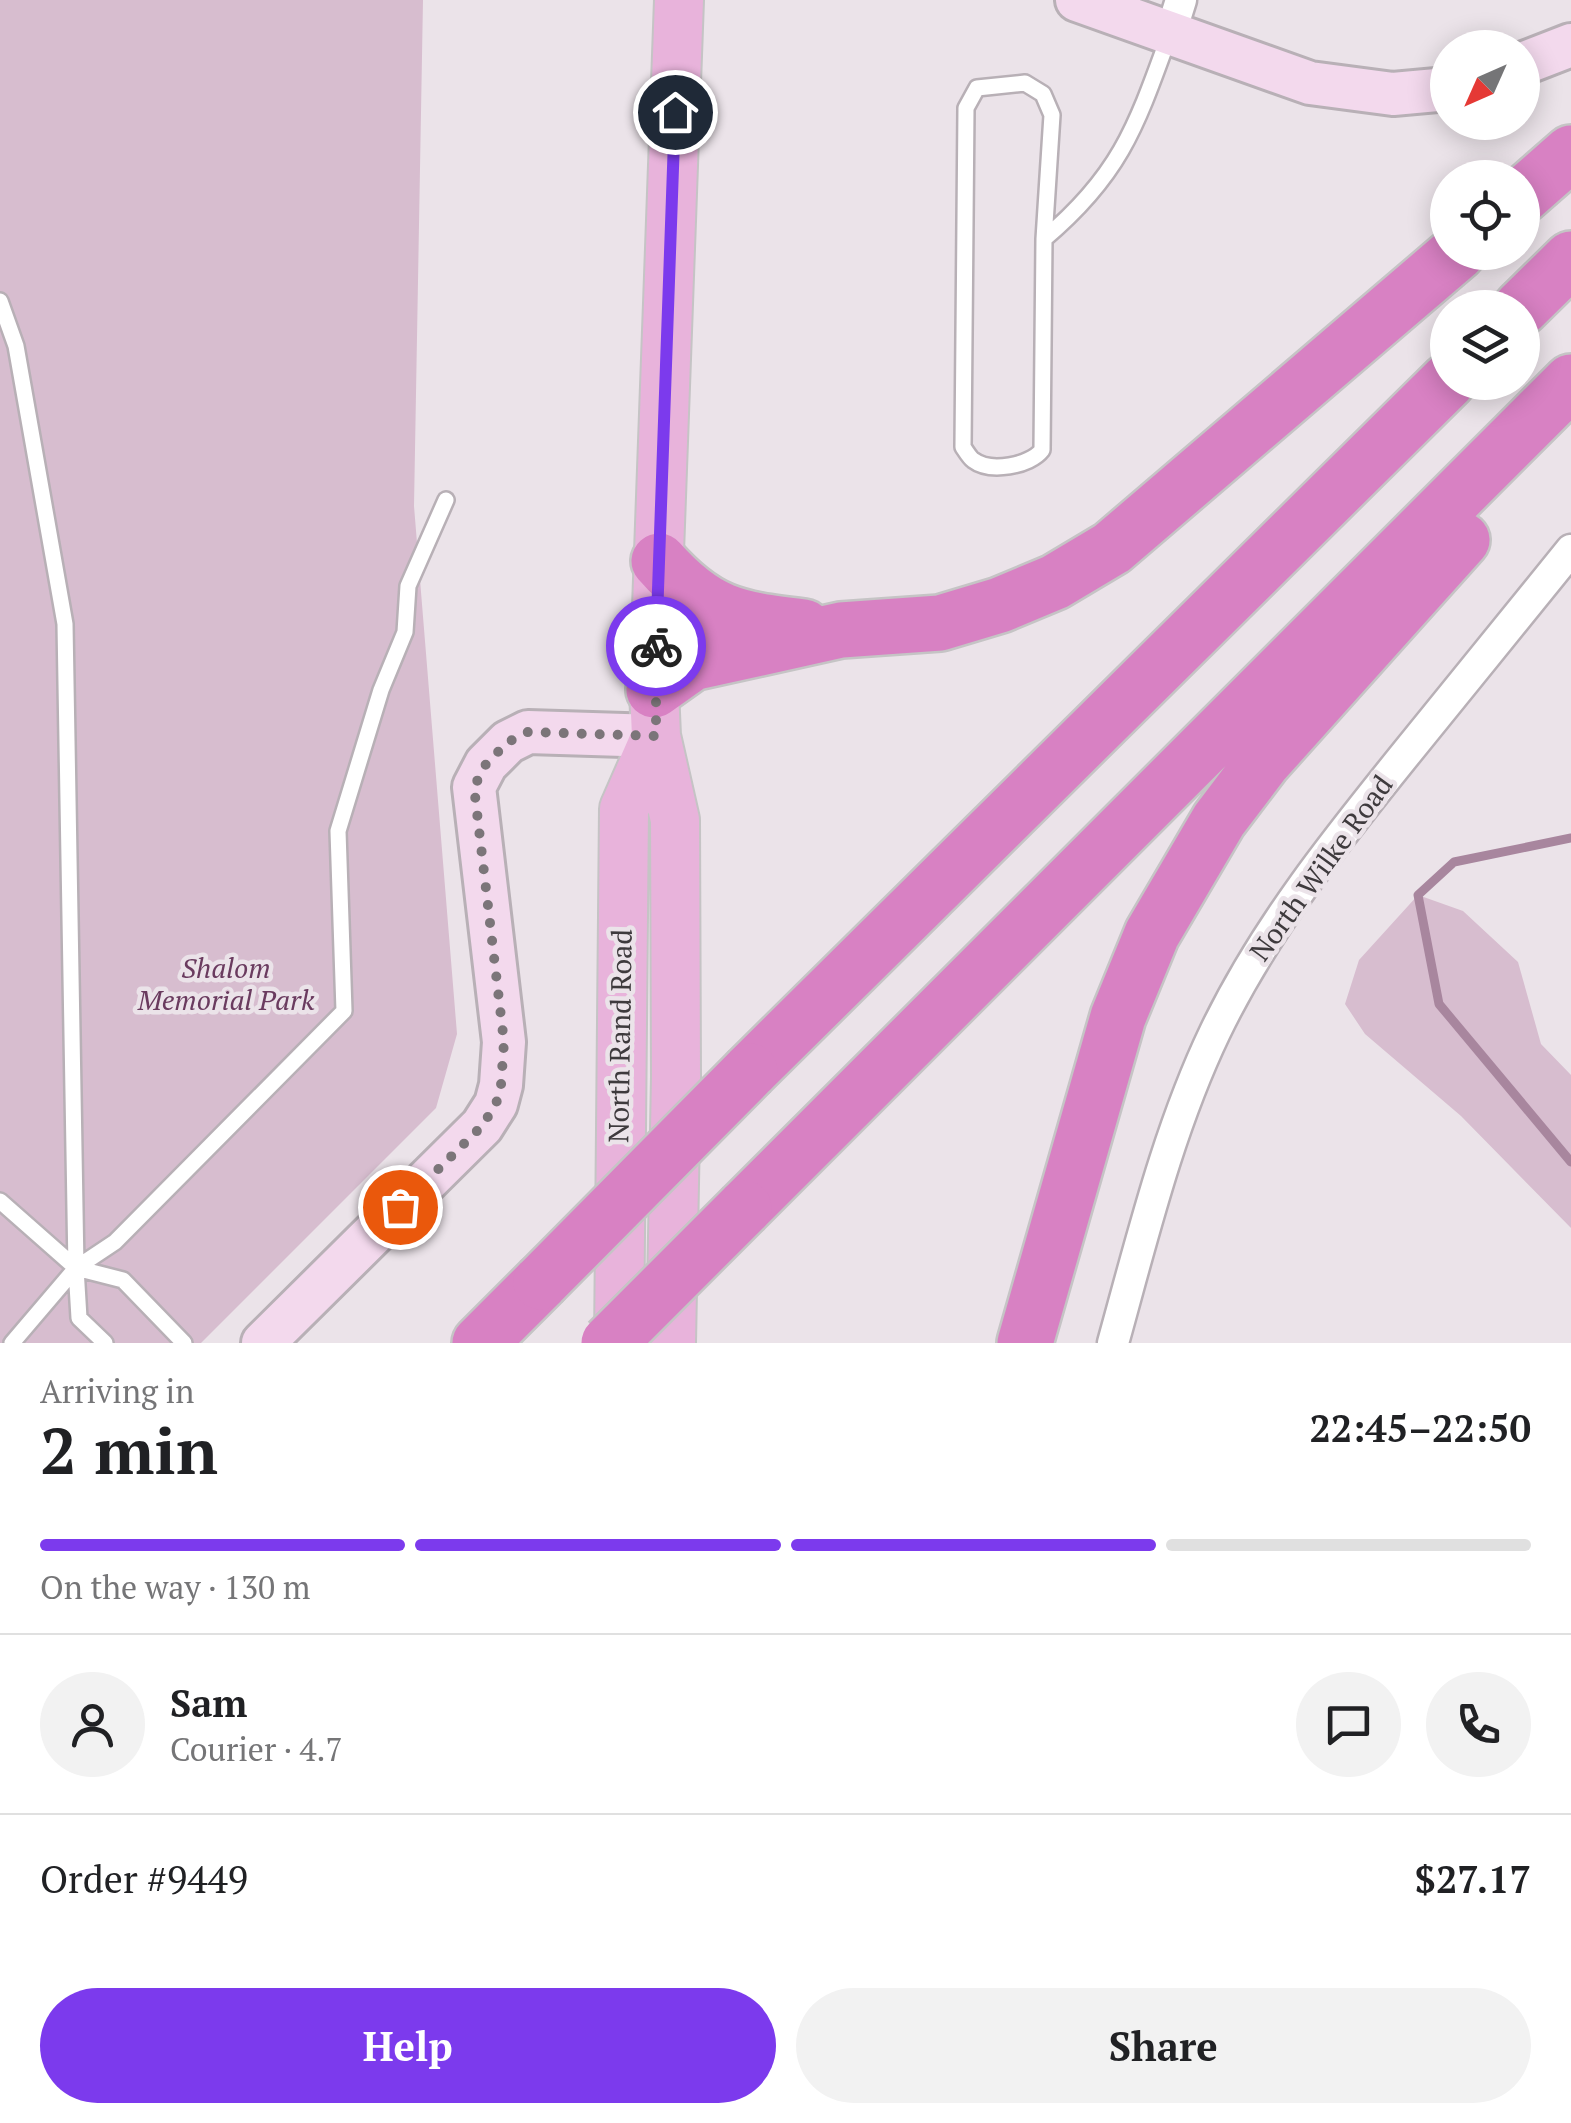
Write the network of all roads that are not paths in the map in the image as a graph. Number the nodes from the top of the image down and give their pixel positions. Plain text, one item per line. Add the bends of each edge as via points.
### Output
1 (678, 0) edge
2 (1077, 0) edge
3 (1176, 16) edge
4 (1571, 45) edge
5 (1540, 57) edge
6 (1430, 91) edge
7 (1571, 153) edge
8 (1540, 180) edge
9 (1044, 239) junction
10 (1571, 258) edge
11 (1437, 270) edge
12 (1540, 290) edge
13 (0, 301) edge
14 (1571, 382) edge
15 (1430, 399) edge
16 (1571, 418) edge
17 (446, 500) dead end
18 (1571, 550) edge
19 (659, 560) junction
20 (842, 630) junction
21 (655, 713) junction
22 (0, 1201) edge
23 (76, 1268) junction
24 (12, 1343) edge
25 (105, 1343) edge
26 (184, 1343) edge
27 (262, 1343) edge
28 (480, 1343) edge
29 (608, 1343) edge
30 (618, 1343) edge
31 (672, 1343) edge
32 (1025, 1343) edge
33 (1113, 1343) edge

1 - 19 main road, North Rand Road
2 - 3 street
3 - 6 street via 1310,83 1392,94
3 - 9 lane via 1128,140 1102,182
4 - 5 street
7 - 8 highway
9 - 9 lane via 1042,450 1023,465 982,465 963,447 966,108 977,88 1024,83 1043,94 1052,114
10 - 12 highway
11 - 20 highway via 1112,548 1000,605 940,622
13 - 23 lane via 16,346 65,624
14 - 29 highway, bridge
15 - 28 highway, bridge
16 - 32 highway via 1263,762 1183,878 1118,1017
17 - 23 lane via 408,586 405,632 380,690 338,831 344,1011 115,1242
18 - 33 street, North Wilke Road via 1322,857 1250,964 1213,1035 1156,1188
19 - 20 highway via 712,608 757,622
19 - 21 main road, North Rand Road
20 - 21 highway via 692,663
21 - 27 street via 528,732 486,764 474,787 504,1042 496,1104 482,1126
21 - 30 main road, North Rand Road via 624,809
21 - 31 main road, North Rand Road via 676,820
22 - 23 lane
23 - 24 lane
23 - 25 lane via 79,1318
23 - 26 lane via 123,1280

